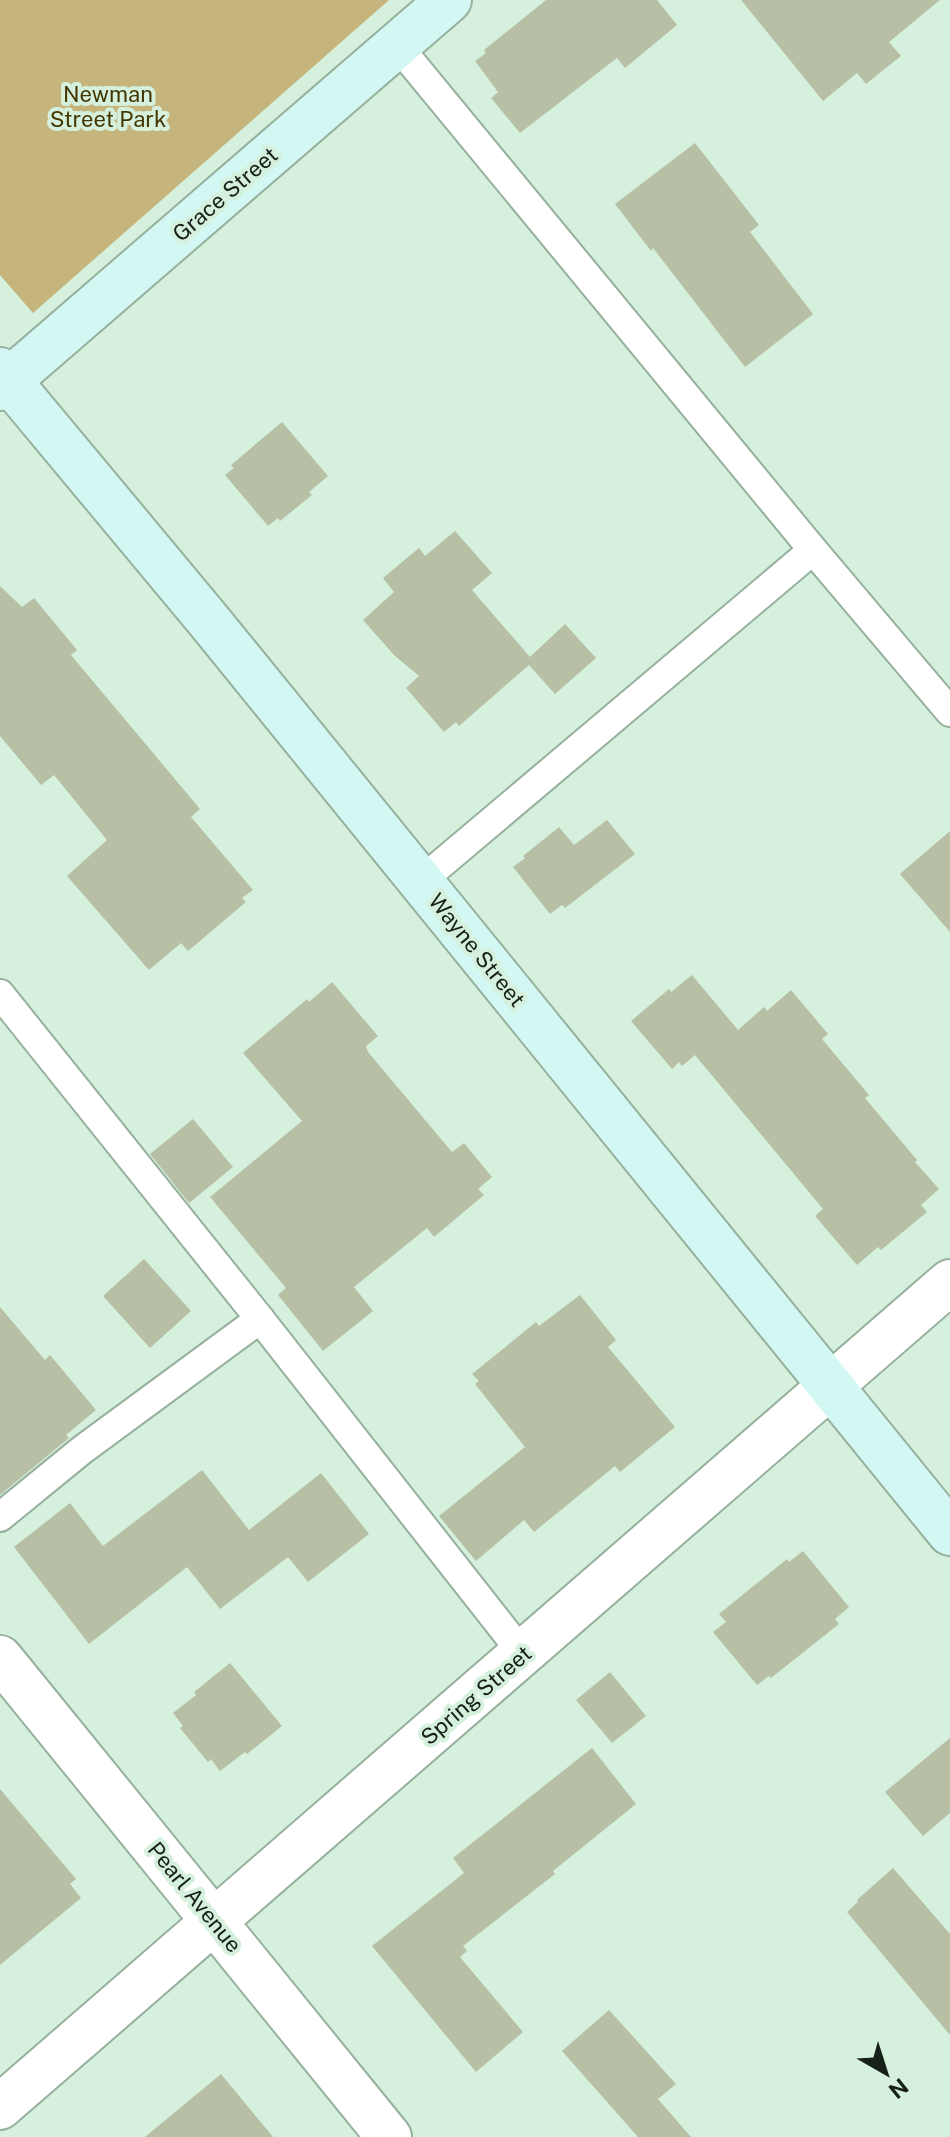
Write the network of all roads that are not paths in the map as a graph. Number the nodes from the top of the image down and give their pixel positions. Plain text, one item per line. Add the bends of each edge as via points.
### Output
1 (449, 0) edge
2 (397, 45) junction
3 (3, 379) edge
4 (813, 550) junction
5 (950, 712) edge
6 (421, 881) junction
7 (0, 994) edge
8 (950, 1282) edge
9 (260, 1319) junction
10 (831, 1386) junction
11 (0, 1517) edge
12 (950, 1533) edge
13 (523, 1654) junction
14 (0, 1658) edge
15 (215, 1921) junction
16 (0, 2107) edge
17 (389, 2137) edge

1 - 2 main road, Grace Street
2 - 3 main road, Grace Street
2 - 4 lane
3 - 6 main road, Wayne Street
4 - 5 lane
4 - 6 lane
6 - 10 main road, Wayne Street
7 - 9 lane
8 - 10 street, Spring Street
9 - 11 lane
9 - 13 lane
10 - 12 main road, Wayne Street
10 - 13 street, Spring Street
13 - 15 street, Spring Street
14 - 15 street, Pearl Avenue
15 - 16 street, Spring Street
15 - 17 street, Pearl Avenue

